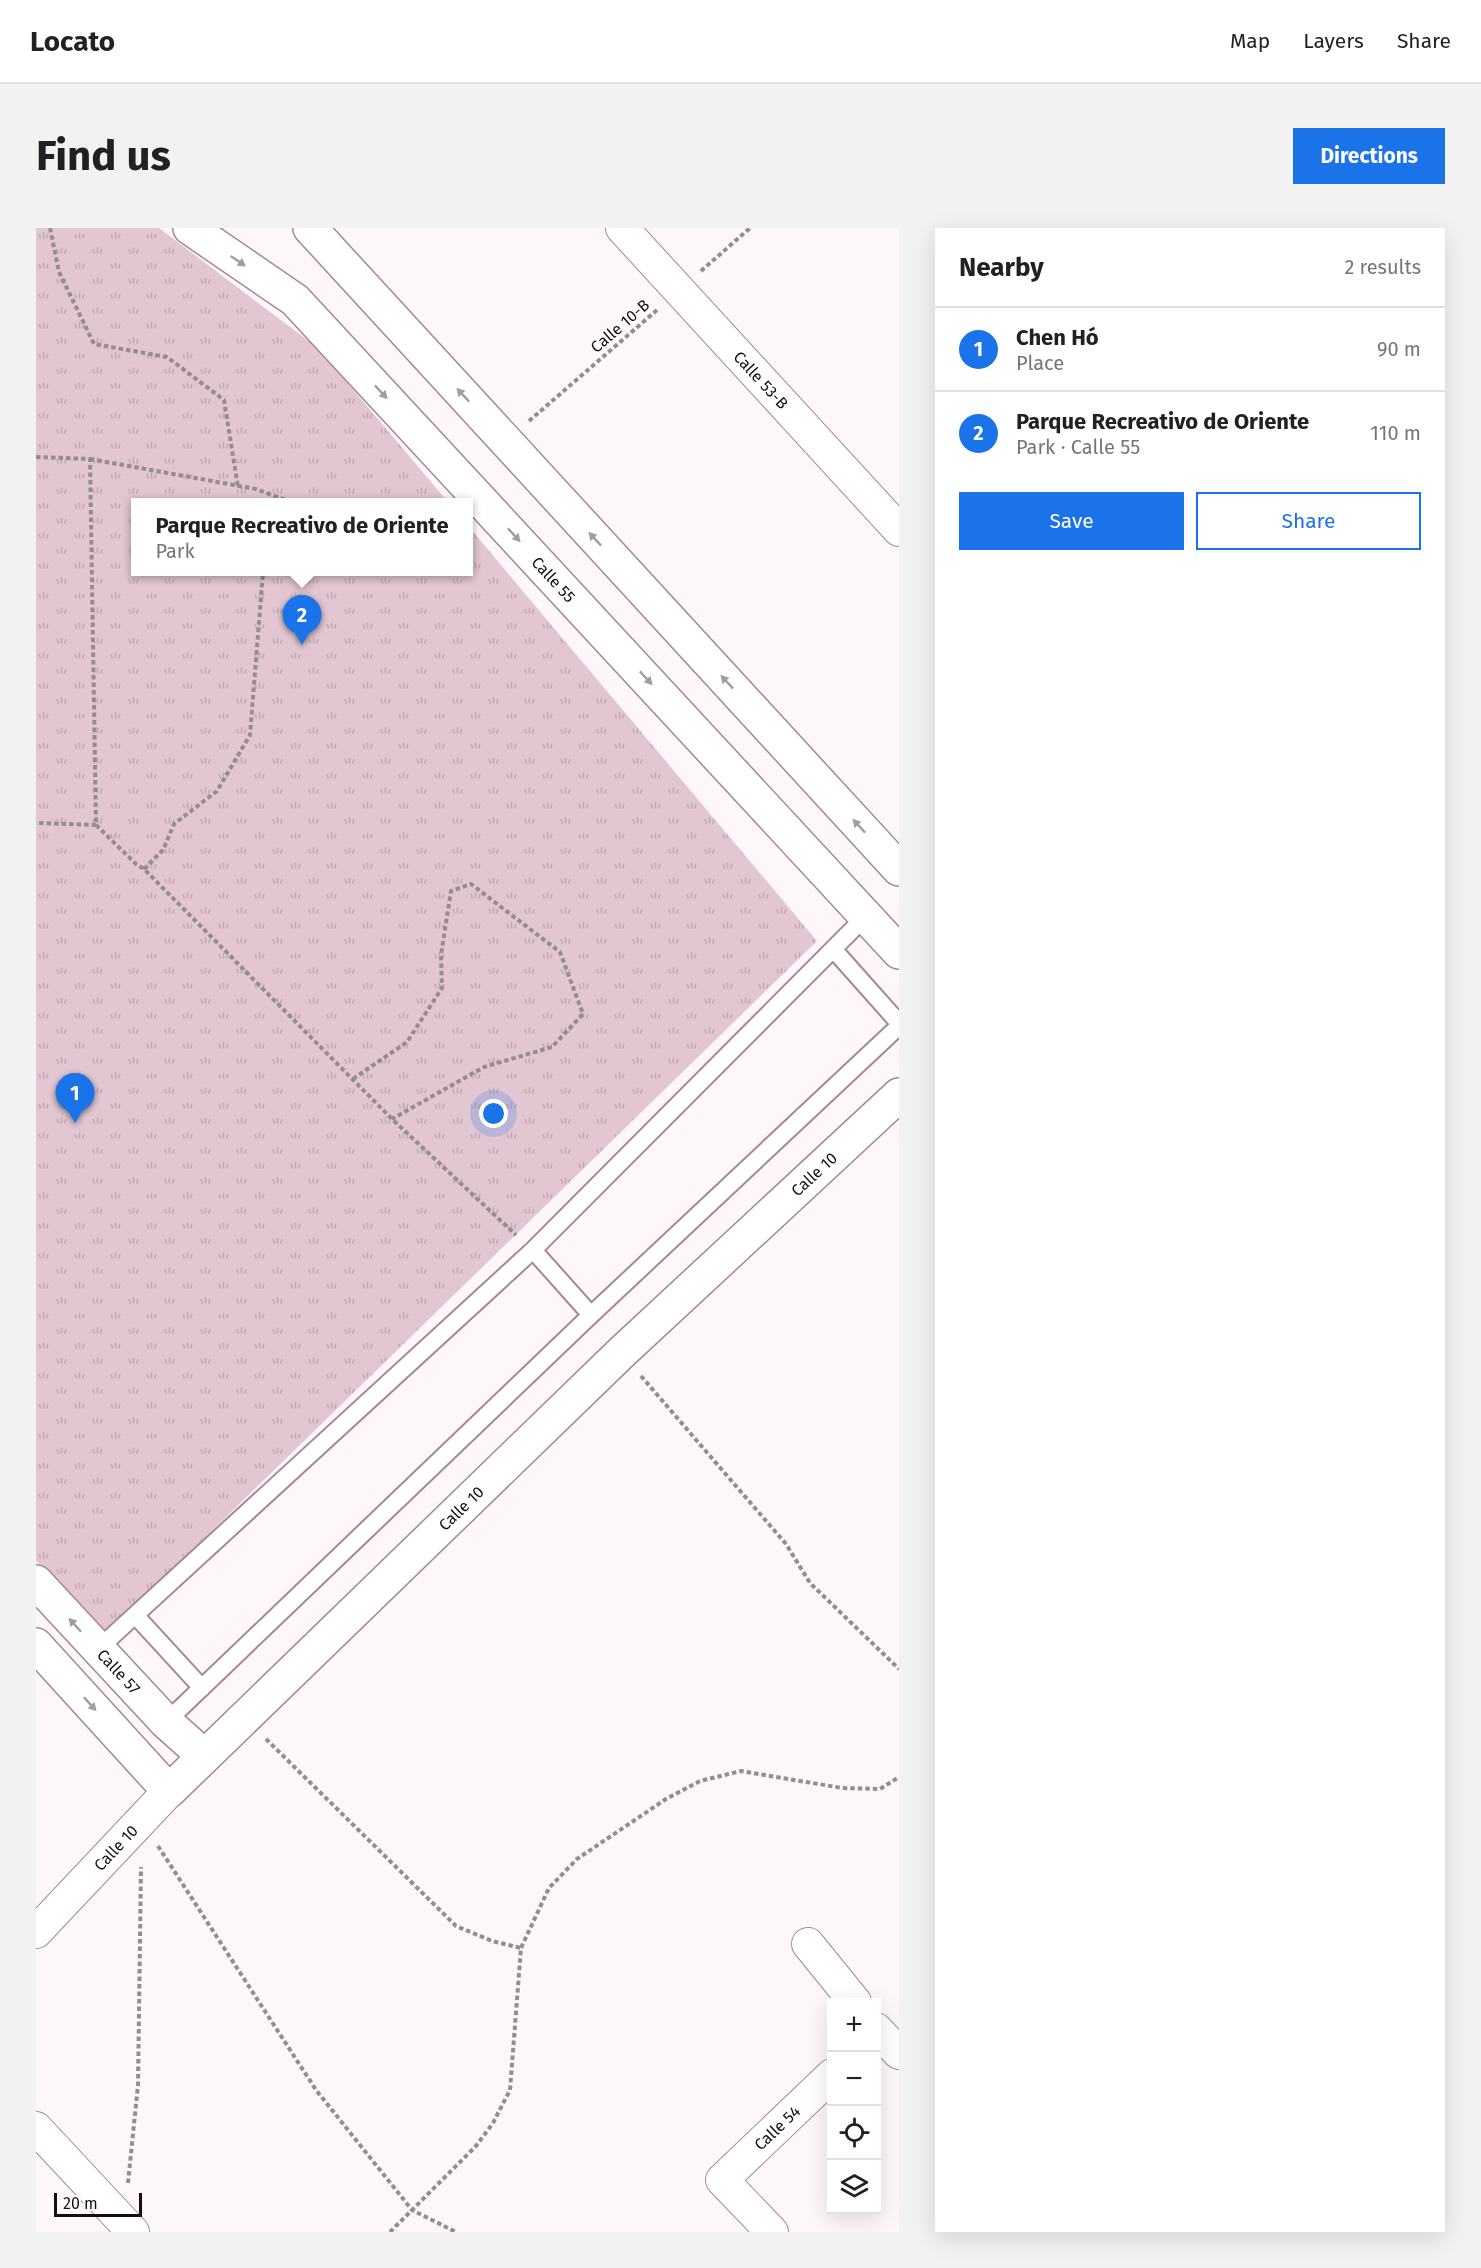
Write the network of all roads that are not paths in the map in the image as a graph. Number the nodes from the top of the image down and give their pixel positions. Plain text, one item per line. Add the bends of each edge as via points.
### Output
1 (190, 228) edge
2 (310, 228) edge
3 (622, 228) edge
4 (899, 530) edge
5 (899, 869) edge
6 (867, 915) junction
7 (834, 950) junction
8 (899, 952) edge
9 (899, 1025) edge
10 (899, 1095) edge
11 (533, 1250) junction
12 (591, 1315) junction
13 (36, 1582) edge
14 (135, 1615) junction
15 (36, 1646) edge
16 (97, 1650) junction
17 (202, 1688) junction
18 (166, 1722) junction
19 (204, 1756) junction
20 (169, 1791) junction
21 (36, 1932) edge
22 (808, 1944) dead end
23 (852, 1998) edge
24 (881, 2035) edge
25 (899, 2053) edge
26 (827, 2079) edge
27 (36, 2128) edge
28 (128, 2227) edge
29 (772, 2232) edge

1 -> 6 street, Calle 55 via 296,300
5 -> 2 street
3 - 4 street, Calle 53-B
6 - 7 lane
6 - 8 street, Calle 55
7 - 9 lane
7 - 11 lane
9 - 12 lane
10 - 19 street, Calle 10 via 621,1353
11 - 12 lane
11 - 14 lane
12 - 17 lane
16 -> 13 street, Calle 57
14 - 16 lane
14 - 17 lane
15 -> 20 street
16 - 18 street, Calle 57
17 - 18 lane
18 - 19 street, Calle 57
19 - 20 street, Calle 10
20 - 21 street, Calle 10
22 - 23 street
24 - 25 street
26 - 29 street, Calle 54 via 722,2180
27 - 28 street

